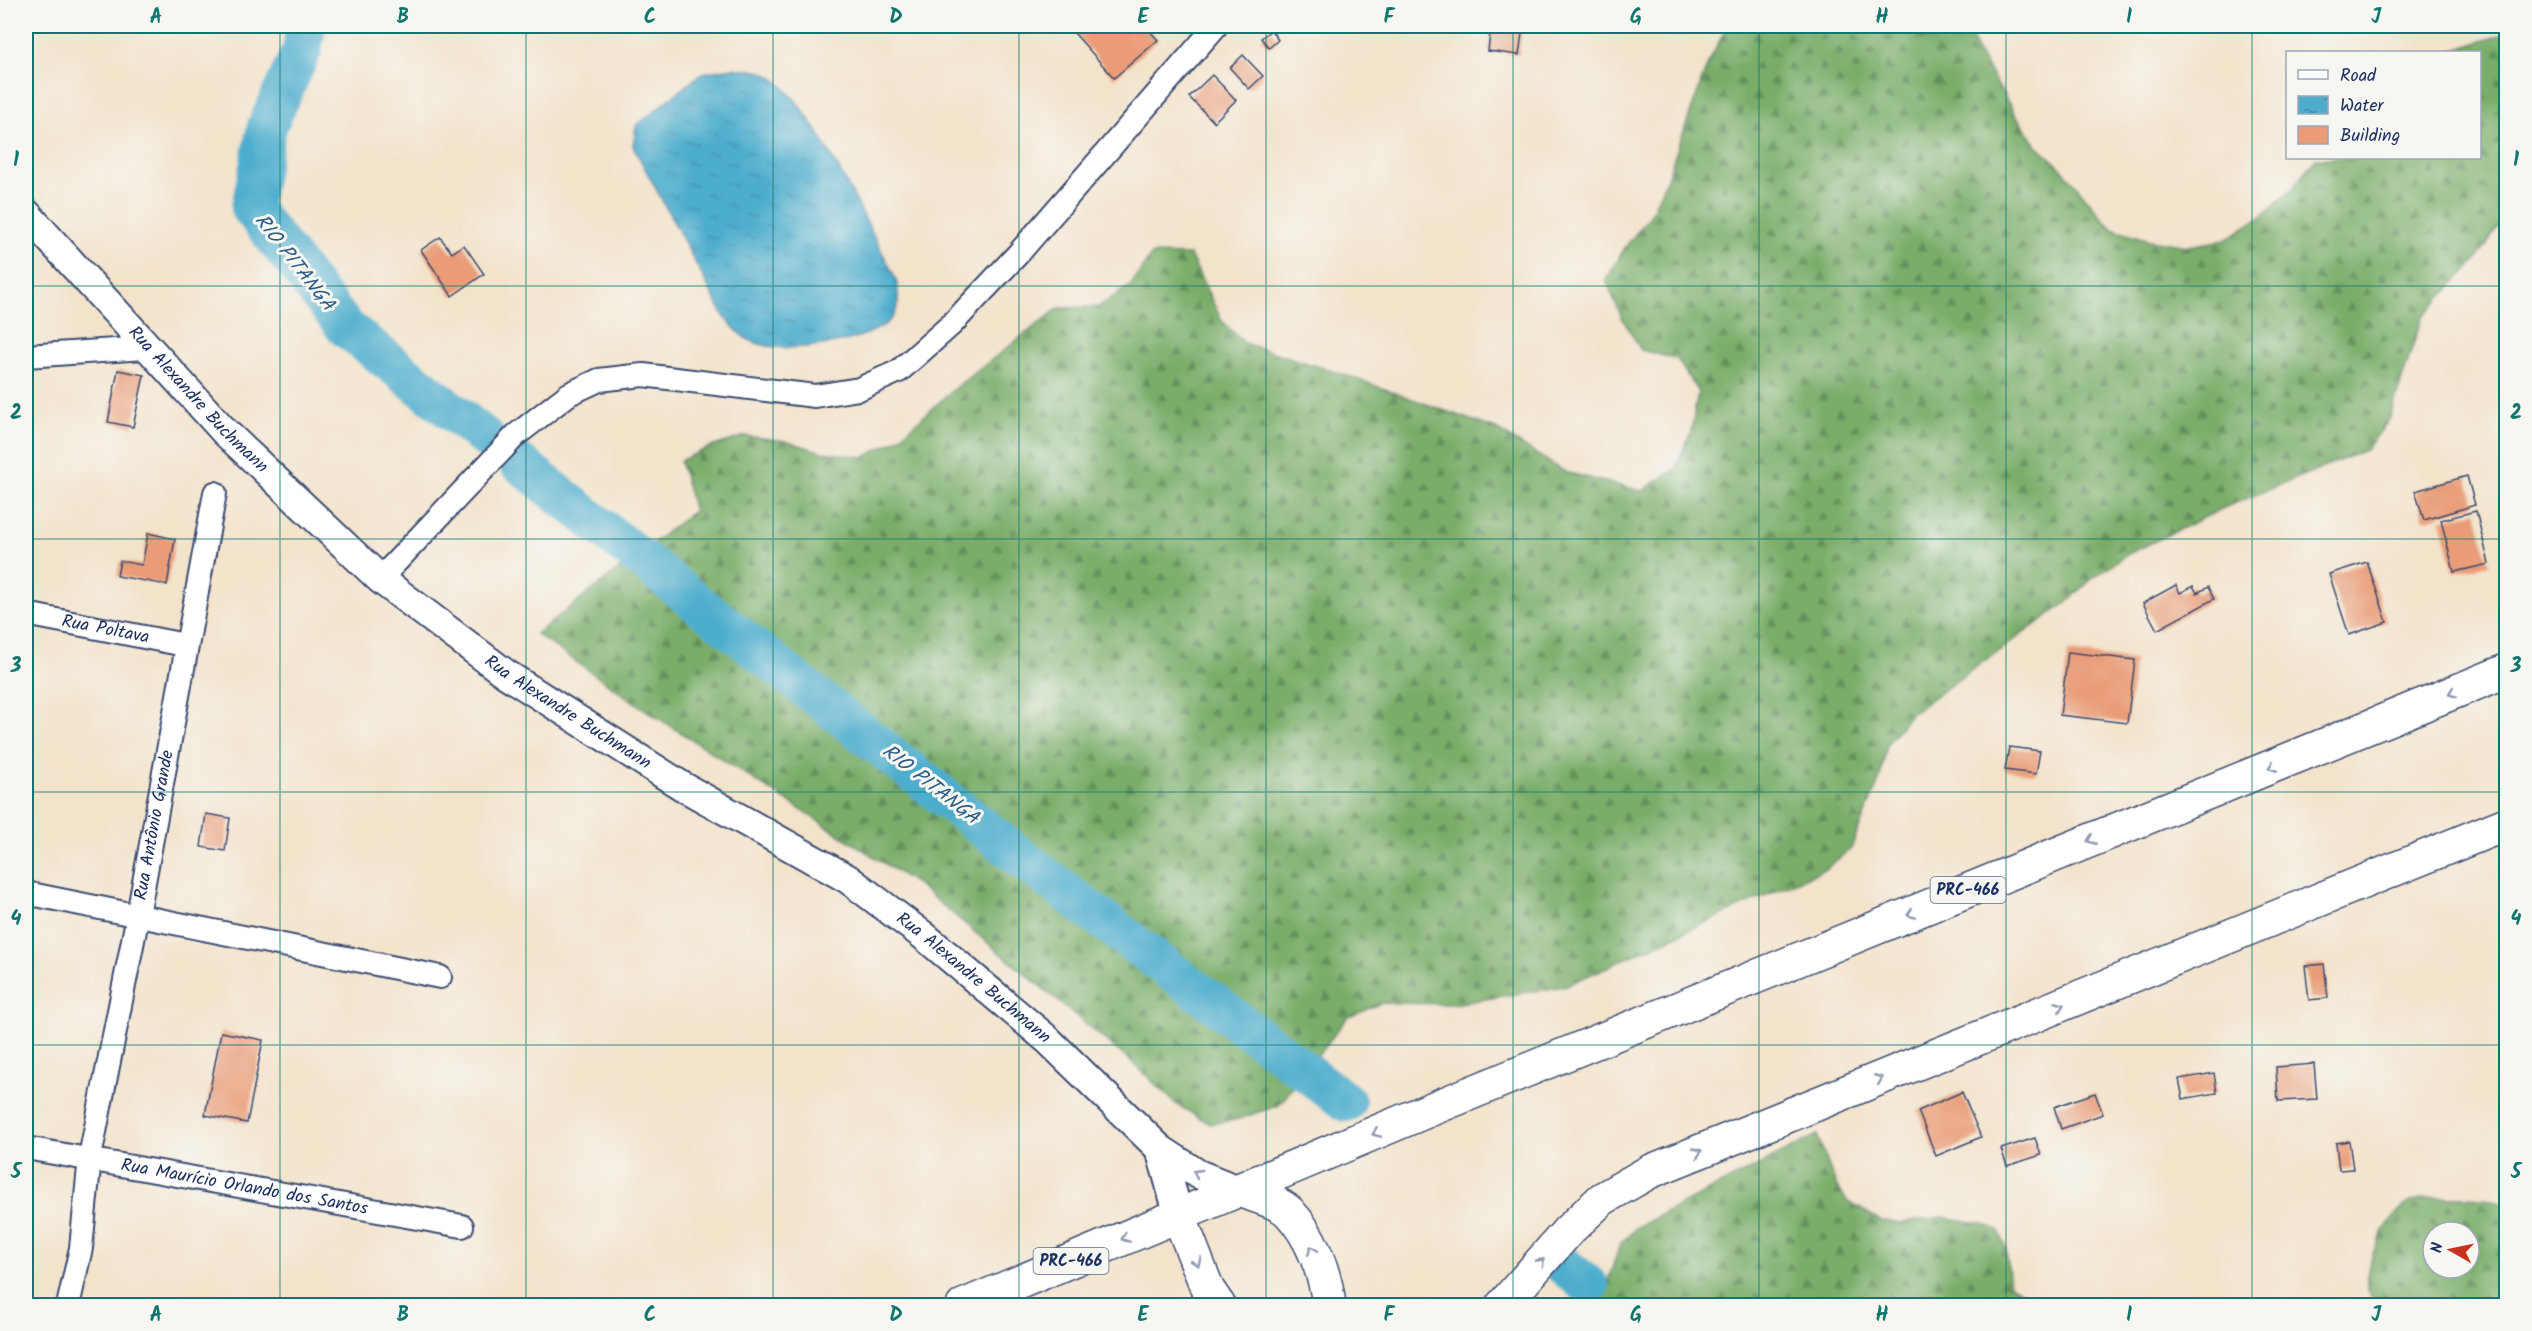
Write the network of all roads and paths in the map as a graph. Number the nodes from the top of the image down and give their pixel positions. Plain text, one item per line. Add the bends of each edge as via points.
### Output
1 (1216, 26) edge
2 (26, 213) edge
3 (145, 348) junction
4 (26, 356) edge
5 (215, 493) dead end
6 (381, 579) junction
7 (26, 614) edge
8 (185, 645) junction
9 (2506, 671) edge
10 (2506, 824) edge
11 (26, 893) edge
12 (138, 915) junction
13 (440, 977) dead end
14 (26, 1148) edge
15 (1160, 1149) junction
16 (90, 1157) junction
17 (1238, 1190) junction
18 (1179, 1216) junction
19 (462, 1226) dead end
20 (68, 1305) edge
21 (963, 1305) edge
22 (1219, 1305) edge
23 (1329, 1305) edge
24 (1502, 1305) edge

1 - 6 street via 1018,254 952,324 899,371 859,389 815,396 642,375 598,380 569,394 516,435
2 - 3 main road, Rua Alexandre Buchmann
3 - 4 street
3 - 6 main road, Rua Alexandre Buchmann via 266,474
5 - 8 street, Rua Antônio Grande
6 - 15 main road, Rua Alexandre Buchmann via 506,674 682,786 848,879 924,936 1048,1040
7 - 8 street, Rua Poltava
8 - 12 street, Rua Antônio Grande
9 -> 17 highway, PRC-466
24 -> 10 highway via 1602,1199 1649,1172
11 - 12 street
12 - 13 street
12 - 16 street, Rua Antônio Grande
14 - 16 street, Rua Maurício Orlando dos Santos
17 -> 15 main road, Rua Alexandre Buchmann via 1198,1174
15 - 18 main road, Rua Alexandre Buchmann
16 - 19 street, Rua Maurício Orlando dos Santos
16 - 20 street, Rua Antônio Grande via 81,1248
17 - 18 highway, PRC-466
23 -> 17 highway via 1310,1243 1288,1211
18 -> 21 highway, PRC-466
18 -> 22 highway via 1208,1290

